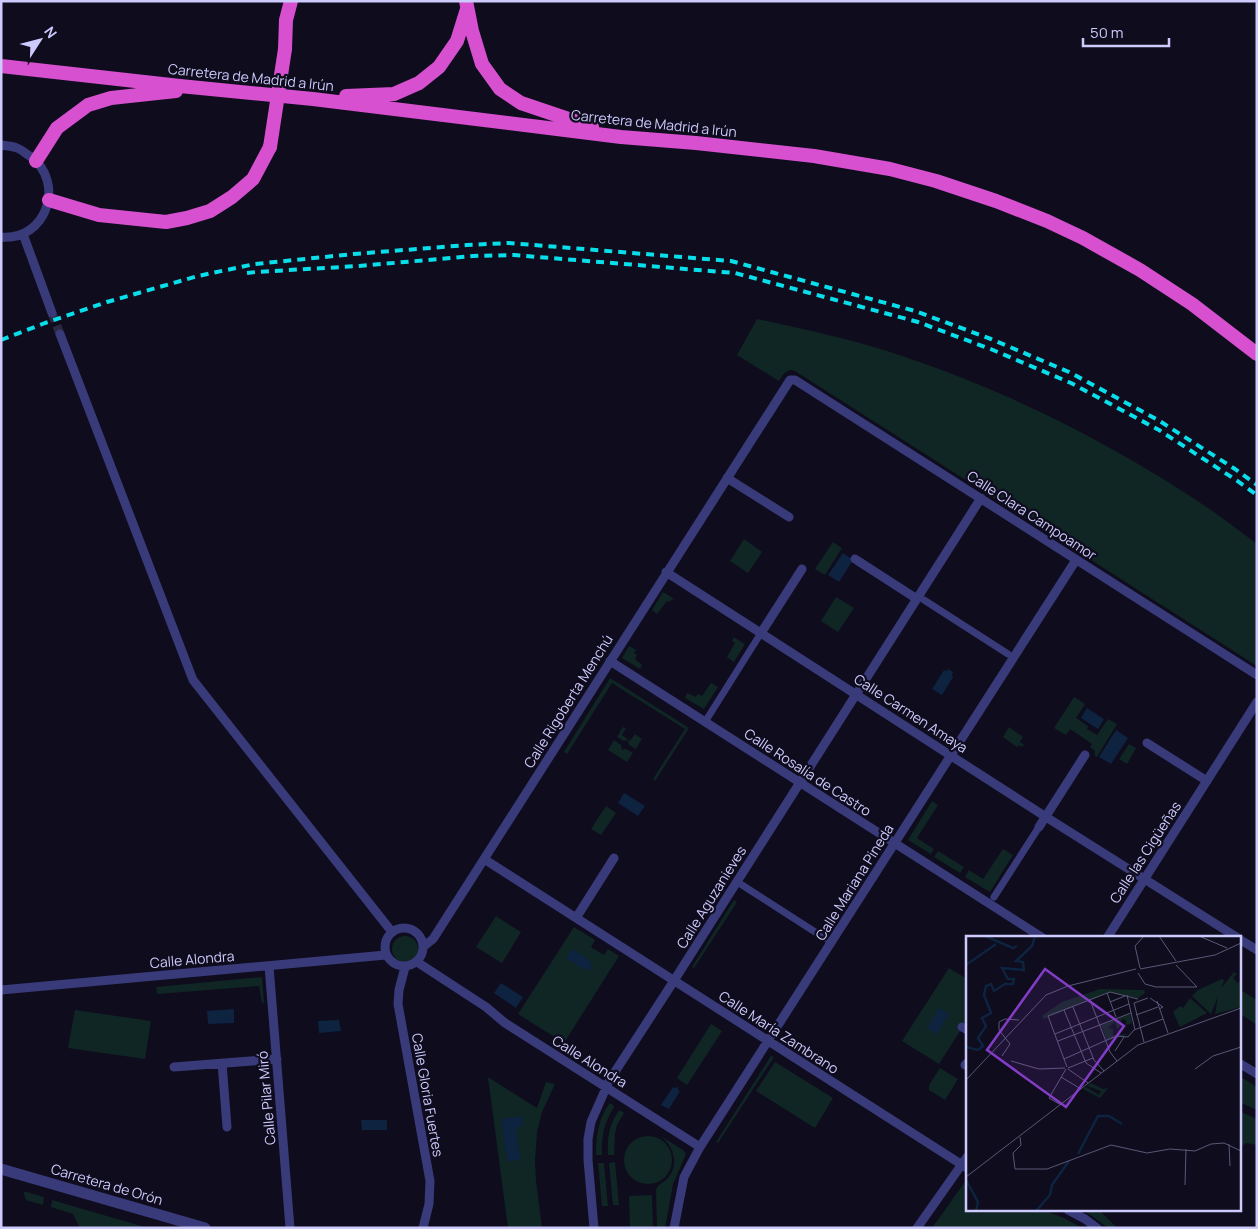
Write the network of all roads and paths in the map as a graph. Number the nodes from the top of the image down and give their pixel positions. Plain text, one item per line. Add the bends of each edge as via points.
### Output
1 (291, 1) edge
2 (467, 4) edge
3 (1, 66) edge
4 (202, 88) junction
5 (313, 99) junction
6 (621, 137) junction
7 (1, 145) edge
8 (36, 161) junction
9 (49, 200) junction
10 (23, 234) junction
11 (1, 237) edge
12 (52, 312) tunnel mouth
13 (60, 334) tunnel mouth
14 (1257, 354) edge
15 (791, 379) joint
16 (727, 478) junction
17 (981, 498) junction
18 (789, 517) dead end
19 (855, 559) dead end
20 (1076, 560) junction
21 (802, 569) dead end
22 (666, 572) junction
23 (920, 600) junction
24 (761, 633) junction
25 (1008, 654) dead end
26 (610, 661) junction
27 (1257, 674) edge
28 (856, 694) junction
29 (1257, 702) edge
30 (704, 722) junction
31 (1147, 743) dead end
32 (951, 755) junction
33 (1085, 755) dead end
34 (1207, 781) junction
35 (800, 783) junction
36 (1046, 817) junction
37 (1039, 827) joint
38 (895, 843) junction
39 (614, 858) dead end
40 (484, 859) junction
41 (1144, 878) junction
42 (742, 885) dead end
43 (994, 897) dead end
44 (576, 918) junction
45 (392, 932) junction
46 (1040, 936) edge
47 (1108, 936) edge
48 (1236, 936) edge
49 (826, 939) dead end
50 (1240, 939) edge
51 (423, 947) junction
52 (1257, 950) edge
53 (386, 955) junction
54 (417, 962) junction
55 (269, 966) junction
56 (405, 967) junction
57 (674, 981) junction
58 (1, 990) edge
59 (768, 1041) junction
60 (276, 1059) junction
61 (222, 1063) junction
62 (1240, 1064) edge
63 (174, 1067) dead end
64 (1257, 1074) edge
65 (606, 1088) junction
66 (227, 1127) dead end
67 (700, 1148) junction
68 (965, 1163) edge
69 (1, 1169) edge
70 (1072, 1212) edge
71 (204, 1228) edge
72 (290, 1228) edge
73 (423, 1228) edge
74 (594, 1228) edge
75 (674, 1228) edge
76 (917, 1228) edge
77 (1097, 1228) edge

1 - 9 highway, bridge via 270,147 253,178 232,197 210,212 166,222 99,215
2 - 5 highway via 457,41 439,67 419,83 394,94
2 - 6 highway via 482,64 500,89 521,103
3 - 4 highway, Carretera de Madrid a Irún
4 - 5 highway, Carretera de Madrid a Irún
4 - 8 highway via 111,98 88,105 57,128
5 - 6 highway, Carretera de Madrid a Irún
6 - 14 highway, Carretera de Madrid a Irún via 851,162 936,181 996,201 1046,220 1140,270 1192,304
7 - 8 street via 18,148
8 - 9 street via 45,173
9 - 10 street via 43,217
10 - 11 street
10 - 12 street
13 - 45 street via 193,680
15 - 16 street, Calle Rigoberta Menchú
15 - 17 street, Calle Clara Campoamor
16 - 18 street
16 - 22 street, Calle Rigoberta Menchú
17 - 20 street, Calle Clara Campoamor
17 - 23 street, Calle Aguzanieves
19 - 23 street
20 - 27 street, Calle Clara Campoamor
20 - 32 street, Calle Mariana Pineda
21 - 24 street
22 - 24 street, Calle Carmen Amaya
22 - 26 street, Calle Rigoberta Menchú
23 - 25 street
23 - 28 street, Calle Aguzanieves
24 - 28 street, Calle Carmen Amaya
24 - 30 street
26 - 30 street, Calle Rosalía de Castro
26 - 40 street, Calle Rigoberta Menchú
28 - 32 street, Calle Carmen Amaya
28 - 35 street, Calle Aguzanieves
29 - 34 street, Calle las Cigüeñas
30 - 35 street, Calle Rosalía de Castro
31 - 34 street
32 - 36 street, Calle Carmen Amaya
32 - 38 street, Calle Mariana Pineda
33 - 36 street
34 - 41 street, Calle las Cigüeñas
35 - 38 street, Calle Rosalía de Castro
35 - 57 street, Calle Aguzanieves
36 - 37 street
36 - 41 street, Calle Carmen Amaya
37 - 43 street
38 - 46 street, Calle Rosalía de Castro
38 - 59 street, Calle Mariana Pineda
39 - 44 street
40 - 44 street, Calle María Zambrano
40 - 51 street, Calle Rigoberta Menchú via 433,939
41 - 47 street, Calle las Cigüeñas
41 - 48 street, Calle Carmen Amaya
42 - 49 street
44 - 57 street, Calle María Zambrano
45 - 51 street via 403,928 415,931
45 - 53 street via 386,940
50 - 52 street, Calle Carmen Amaya
51 - 54 street
53 - 55 street, Calle Alondra
53 - 56 street via 393,964
54 - 56 street
54 - 65 street, Calle Alondra
55 - 58 street, Calle Alondra
55 - 60 street, Calle Pilar Miró
56 - 73 street, Calle Gloria Fuertes via 397,996 430,1181
57 - 59 street, Calle María Zambrano
57 - 65 street, Calle Aguzanieves
59 - 67 street, Calle Mariana Pineda
59 - 68 street, Calle María Zambrano
60 - 61 street, Calle Pilar Miró
60 - 72 street, Calle Pilar Miró
61 - 63 street, Calle Pilar Miró
61 - 66 street
62 - 64 street
65 - 67 street, Calle Alondra
65 - 74 street, Calle Aguzanieves via 591,1122 588,1139
67 - 75 street, Calle Mariana Pineda via 684,1177
68 - 76 street
69 - 71 street, Carretera de Orón
70 - 77 street

